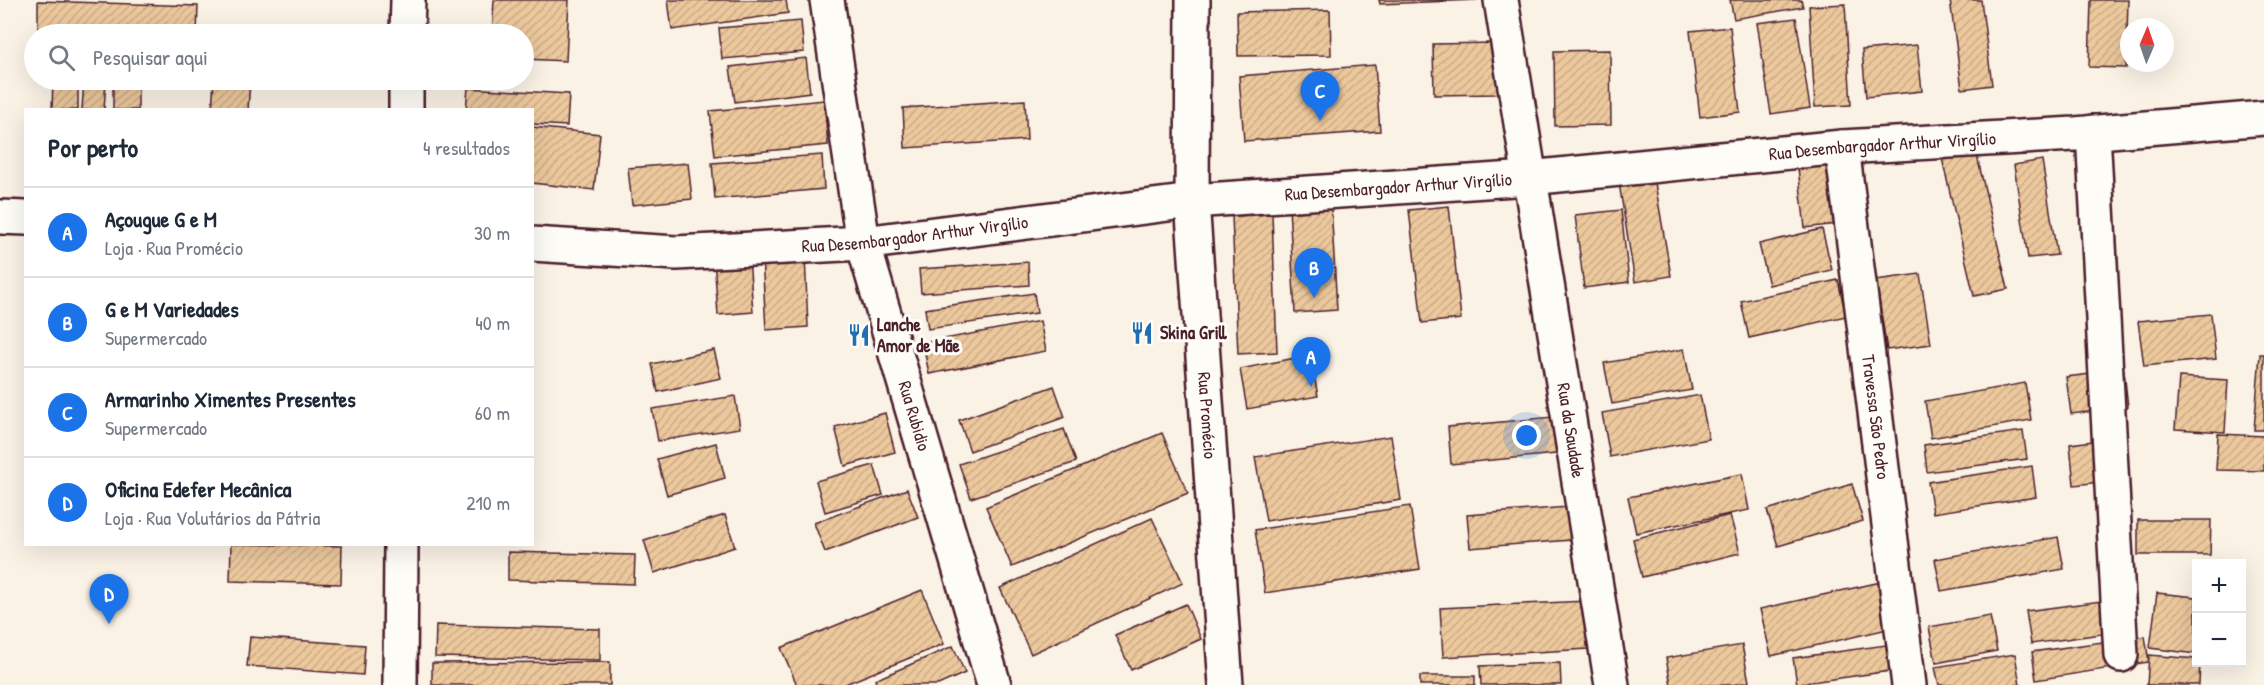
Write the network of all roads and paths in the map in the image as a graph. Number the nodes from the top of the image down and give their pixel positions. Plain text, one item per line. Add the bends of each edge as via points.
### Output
1 (408, 0) edge
2 (827, 0) edge
3 (1193, 0) edge
4 (1501, 0) edge
5 (407, 24) edge
6 (406, 90) edge
7 (406, 108) edge
8 (2264, 118) edge
9 (2093, 132) junction
10 (1842, 147) junction
11 (1529, 178) junction
12 (1192, 201) junction
13 (0, 217) edge
14 (24, 218) edge
15 (863, 243) junction
16 (534, 244) edge
17 (401, 546) edge
18 (2121, 655) dead end
19 (400, 685) edge
20 (994, 685) edge
21 (1226, 685) edge
22 (1612, 685) edge
23 (1909, 685) edge

1 - 5 street
2 - 15 street, Rua Rubidio
3 - 12 street, Rua Promécio
4 - 11 street, Rua da Saudade
6 - 7 street
8 - 9 street, Rua Desembargador Arthur Virgílio
9 - 10 street, Rua Desembargador Arthur Virgílio
9 - 18 street
10 - 11 street, Rua Desembargador Arthur Virgílio
10 - 23 street, Travessa São Pedro
11 - 12 street, Rua Desembargador Arthur Virgílio
11 - 22 street, Rua da Saudade
12 - 15 street, Rua Desembargador Arthur Virgílio
12 - 21 street, Rua Promécio
13 - 14 street
15 - 16 street, Rua Desembargador Arthur Virgílio via 676,253
15 - 20 street, Rua Rubidio
17 - 19 street

